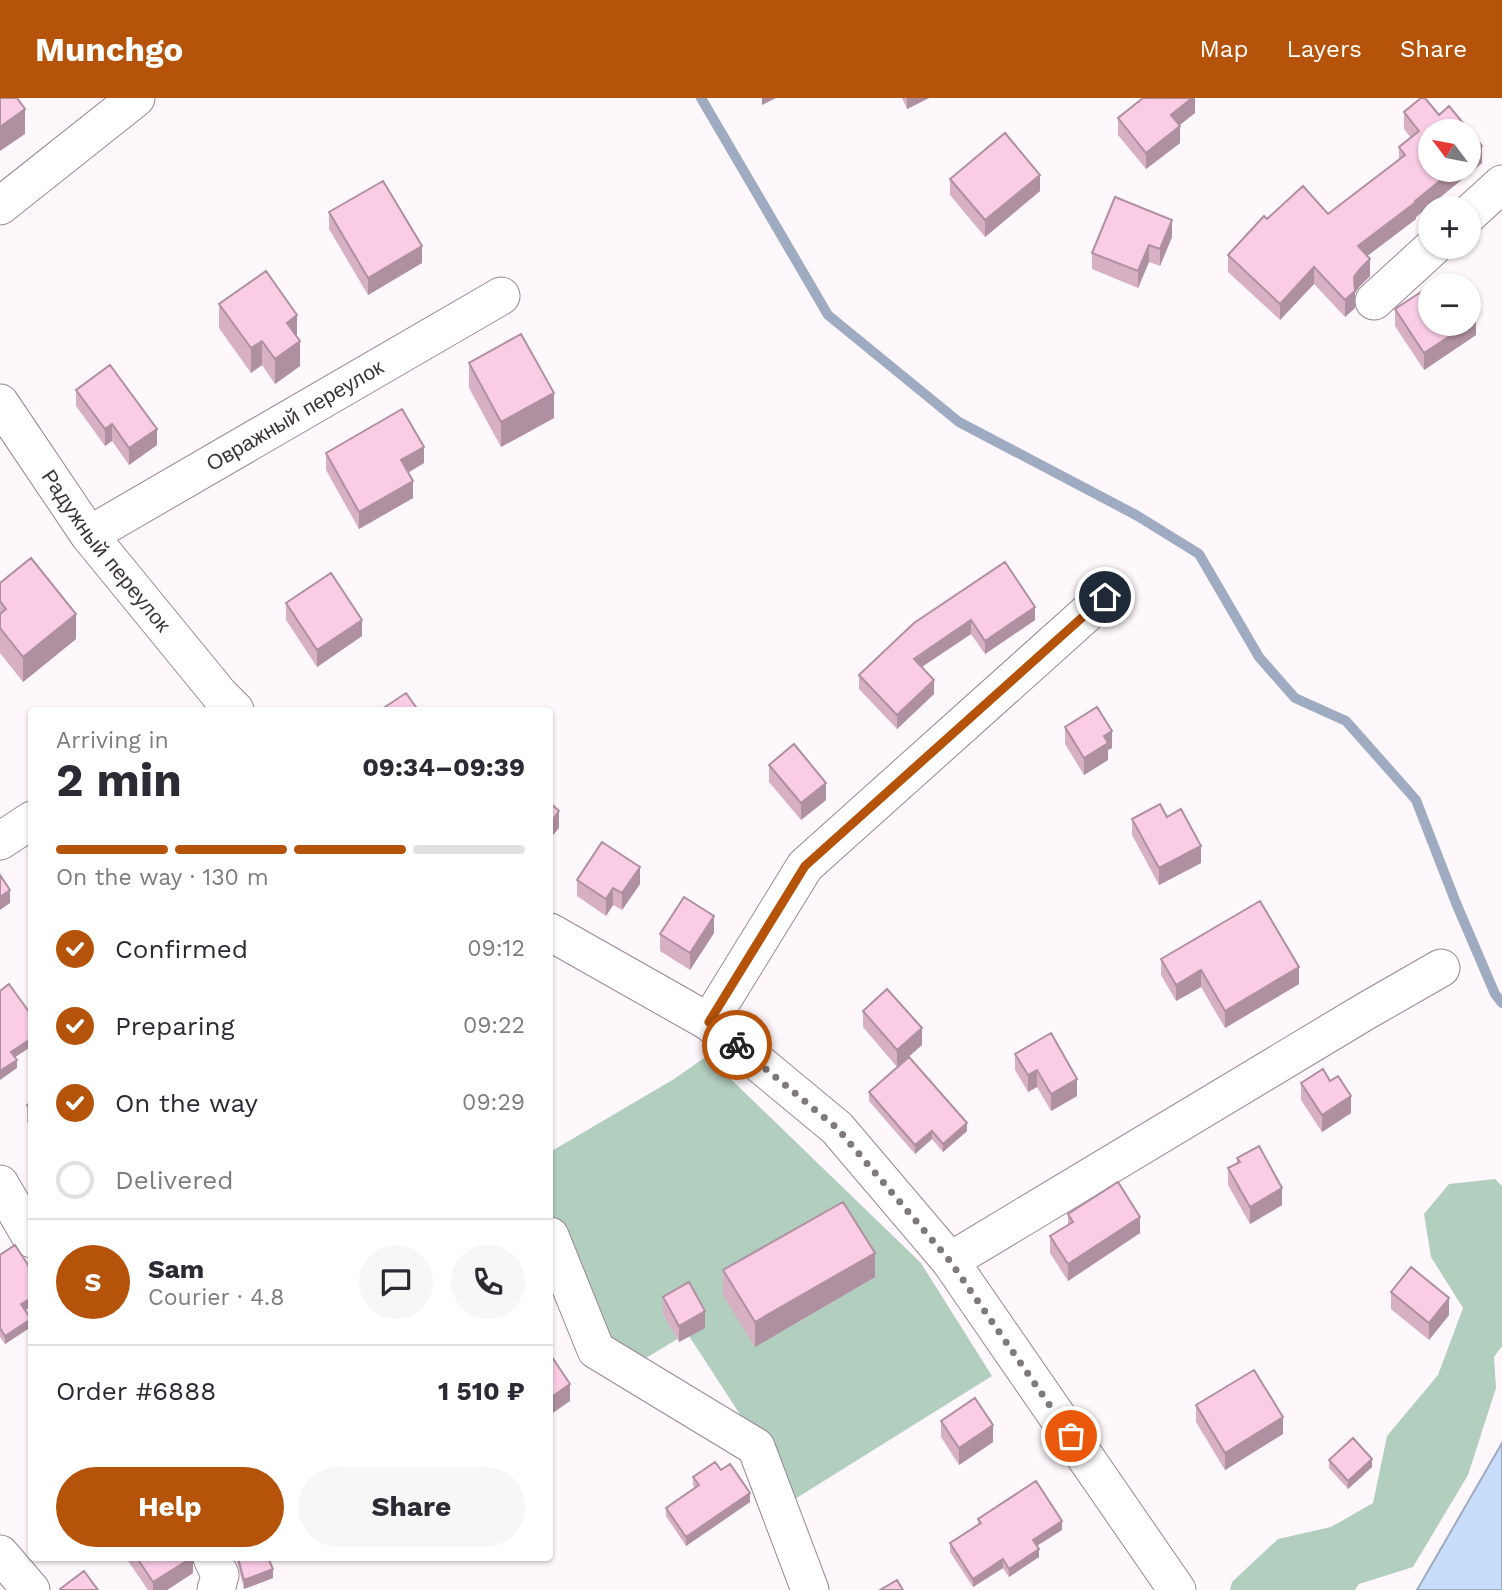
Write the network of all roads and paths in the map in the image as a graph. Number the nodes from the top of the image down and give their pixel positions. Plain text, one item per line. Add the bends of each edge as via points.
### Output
1 (136, 98) edge
2 (1502, 184) edge
3 (1481, 203) edge
4 (0, 206) edge
5 (1420, 259) edge
6 (501, 296) dead end
7 (1374, 301) dead end
8 (0, 403) edge
9 (89, 535) junction
10 (1105, 597) dead end
11 (216, 705) edge
12 (28, 823) edge
13 (0, 841) edge
14 (553, 934) edge
15 (1441, 968) dead end
16 (709, 1022) junction
17 (0, 1184) edge
18 (28, 1232) edge
19 (553, 1243) edge
20 (950, 1261) junction
21 (0, 1554) edge
22 (214, 1561) edge
23 (31, 1590) edge
24 (216, 1590) edge
25 (810, 1590) edge
26 (1177, 1590) edge

1 - 4 street
2 - 3 street
5 - 7 street
6 - 9 street, Овражный переулок
8 - 9 street, Радужный переулок
9 - 11 street, Радужный переулок
10 - 16 street via 805,866
12 - 13 street
14 - 16 street
15 - 20 street
16 - 20 street via 837,1128
17 - 18 street
19 - 25 street via 596,1350 756,1447
20 - 26 street
21 - 23 street
22 - 24 street via 220,1574

